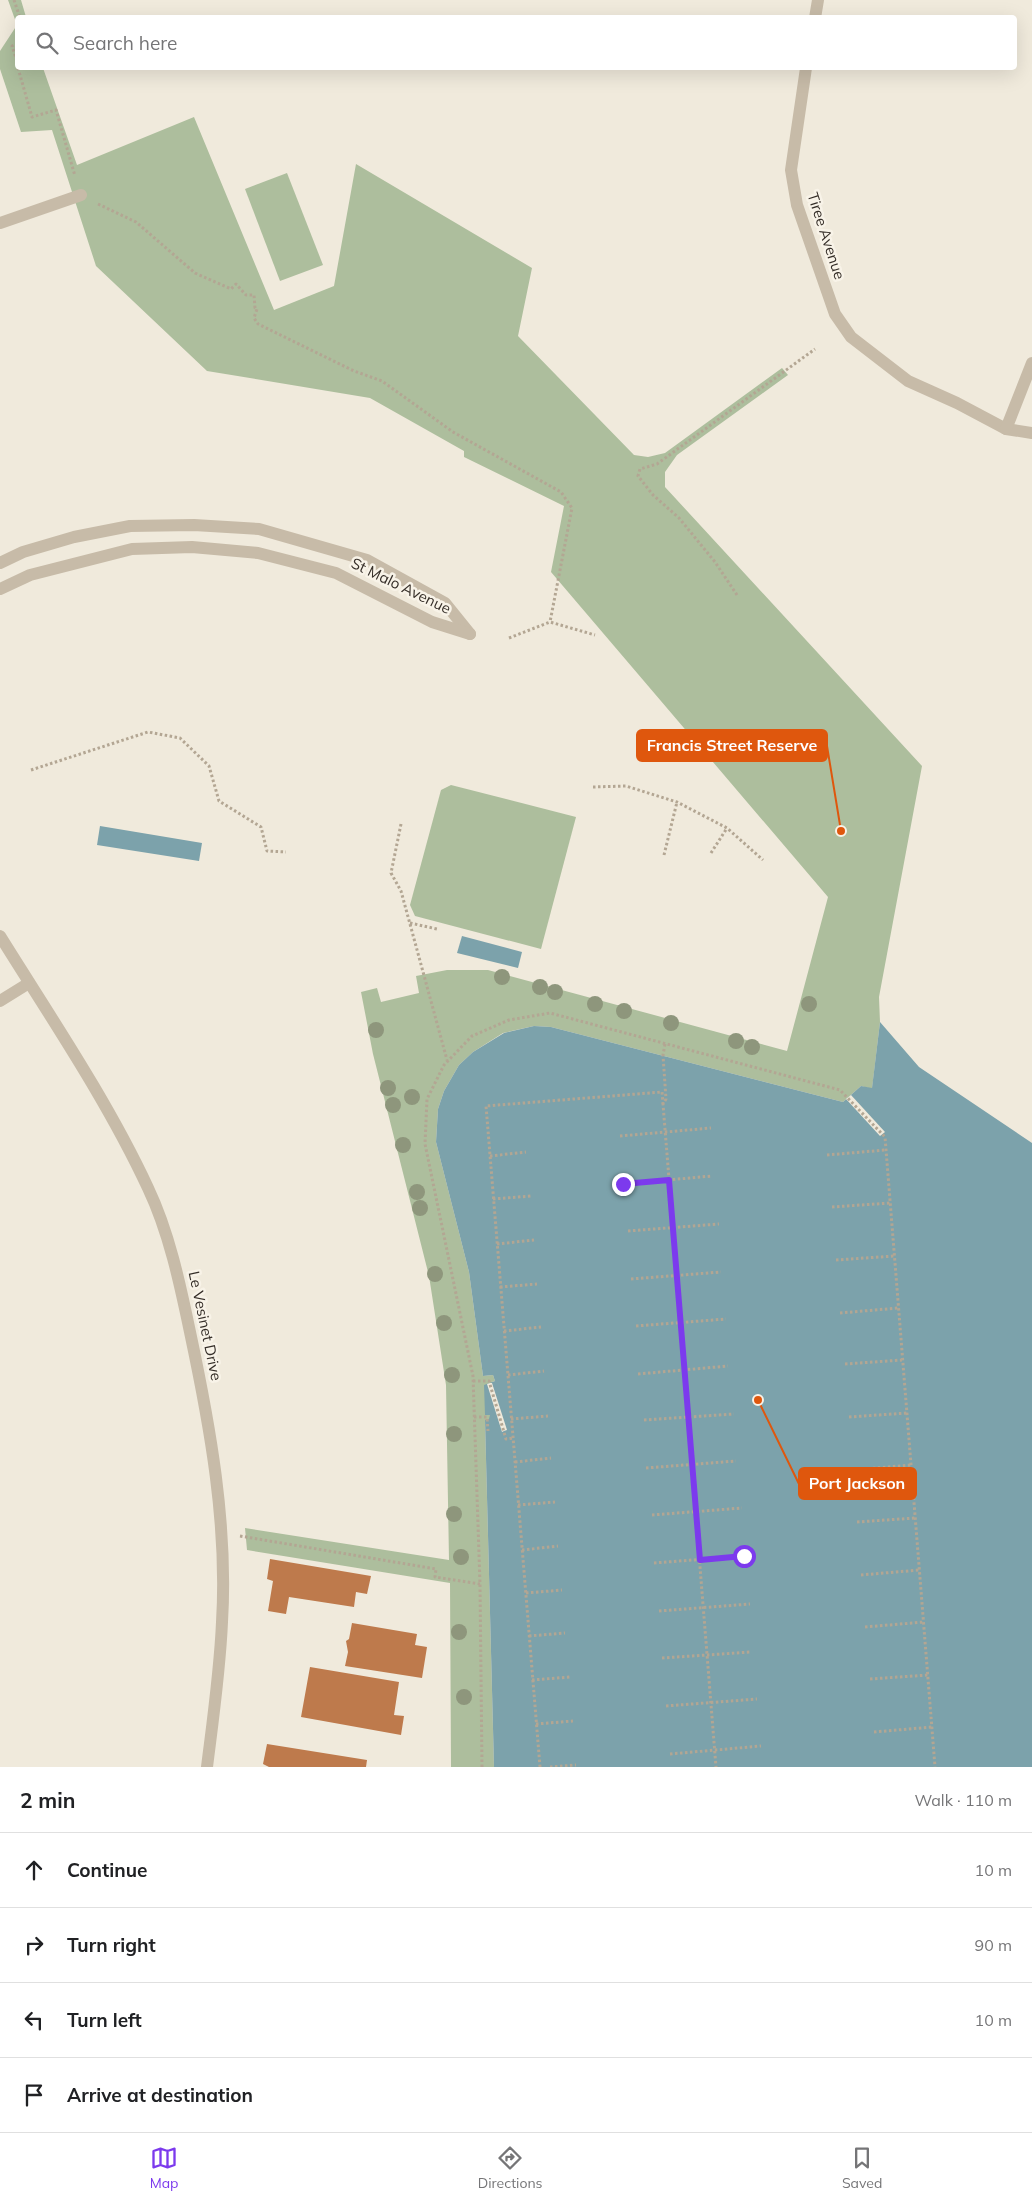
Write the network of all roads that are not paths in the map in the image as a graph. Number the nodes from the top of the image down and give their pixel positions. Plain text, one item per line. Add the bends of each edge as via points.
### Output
1 (818, 0) edge
2 (815, 15) edge
3 (806, 70) edge
4 (81, 195) road end
5 (0, 223) edge
6 (1032, 363) edge
7 (1006, 429) junction
8 (1032, 434) edge
9 (0, 563) edge
10 (0, 589) edge
11 (0, 936) edge
12 (29, 983) junction
13 (0, 1001) edge
14 (207, 1767) edge

1 - 2 street
3 - 7 street, Tiree Avenue via 792,170 797,206 835,314 851,337 908,381
4 - 5 street
6 - 7 street
7 - 8 street, Tiree Avenue
9 - 10 street, St Malo Avenue via 23,552 74,537 130,526 259,529 367,560 445,603 470,634 432,622 336,573 258,553 192,547 132,549 30,575
11 - 12 street, Le Vesinet Drive
12 - 13 street
12 - 14 street, Le Vesinet Drive via 149,1189 181,1288 207,1417 221,1534 222,1620

